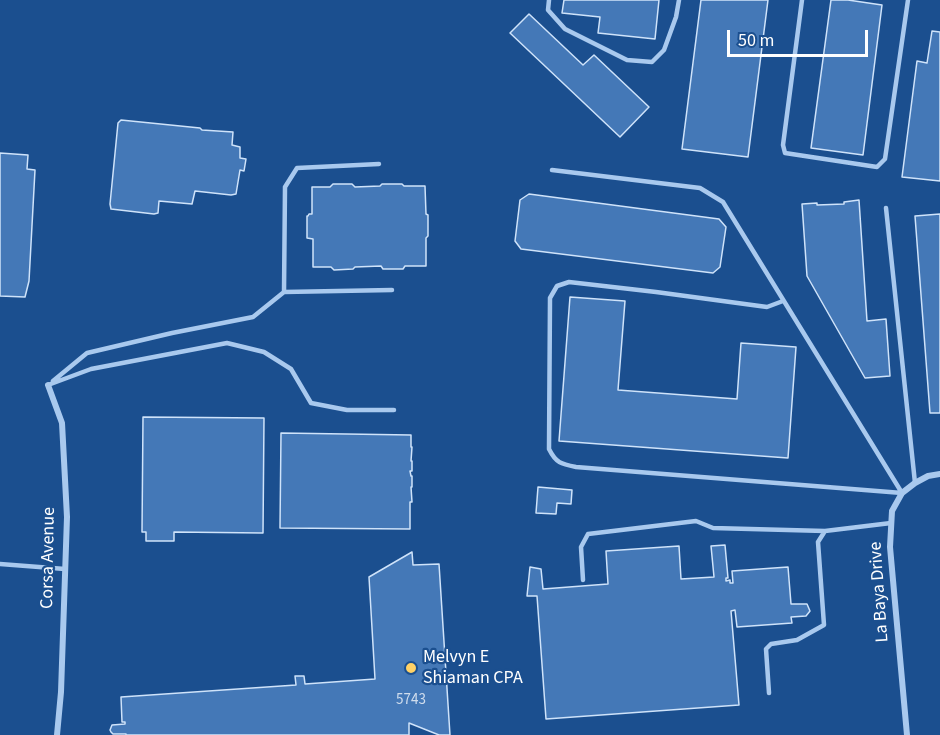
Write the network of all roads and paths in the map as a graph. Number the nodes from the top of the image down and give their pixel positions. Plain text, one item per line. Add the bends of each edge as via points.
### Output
1 (549, 0) edge
2 (678, 0) edge
3 (802, 0) edge
4 (909, 0) edge
5 (379, 164) dead end
6 (552, 170) dead end
7 (886, 208) dead end
8 (392, 290) dead end
9 (284, 292) junction
10 (783, 301) junction
11 (48, 385) junction
12 (394, 410) dead end
13 (940, 474) edge
14 (915, 483) junction
15 (902, 494) junction
16 (891, 524) junction
17 (825, 531) junction
18 (0, 564) edge
19 (65, 569) junction
20 (583, 580) dead end
21 (769, 693) dead end
22 (57, 735) edge
23 (906, 735) edge

1 - 2 lane via 548,10 565,29 627,60 652,62 664,50
3 - 4 lane via 785,153 878,167 885,159
5 - 9 lane via 297,168 285,187
6 - 10 lane via 709,192 723,202
7 - 14 lane
8 - 9 lane
9 - 11 lane via 253,317 87,353
10 - 15 lane
10 - 15 lane via 767,307 569,282 557,286 550,298 549,449 553,458 576,467
11 - 12 lane via 91,369 226,343 264,352 291,369 311,403 347,410
11 - 19 street, Corsa Avenue via 62,423 67,517
13 - 14 street, La Baya Drive
14 - 15 street, La Baya Drive
15 - 16 street, La Baya Drive via 892,511
16 - 17 lane
16 - 23 street, La Baya Drive
17 - 20 lane via 712,528 696,521 588,534 581,547
17 - 21 lane via 818,542 824,625 797,640 771,644 766,649
18 - 19 lane
19 - 22 street, Corsa Avenue

